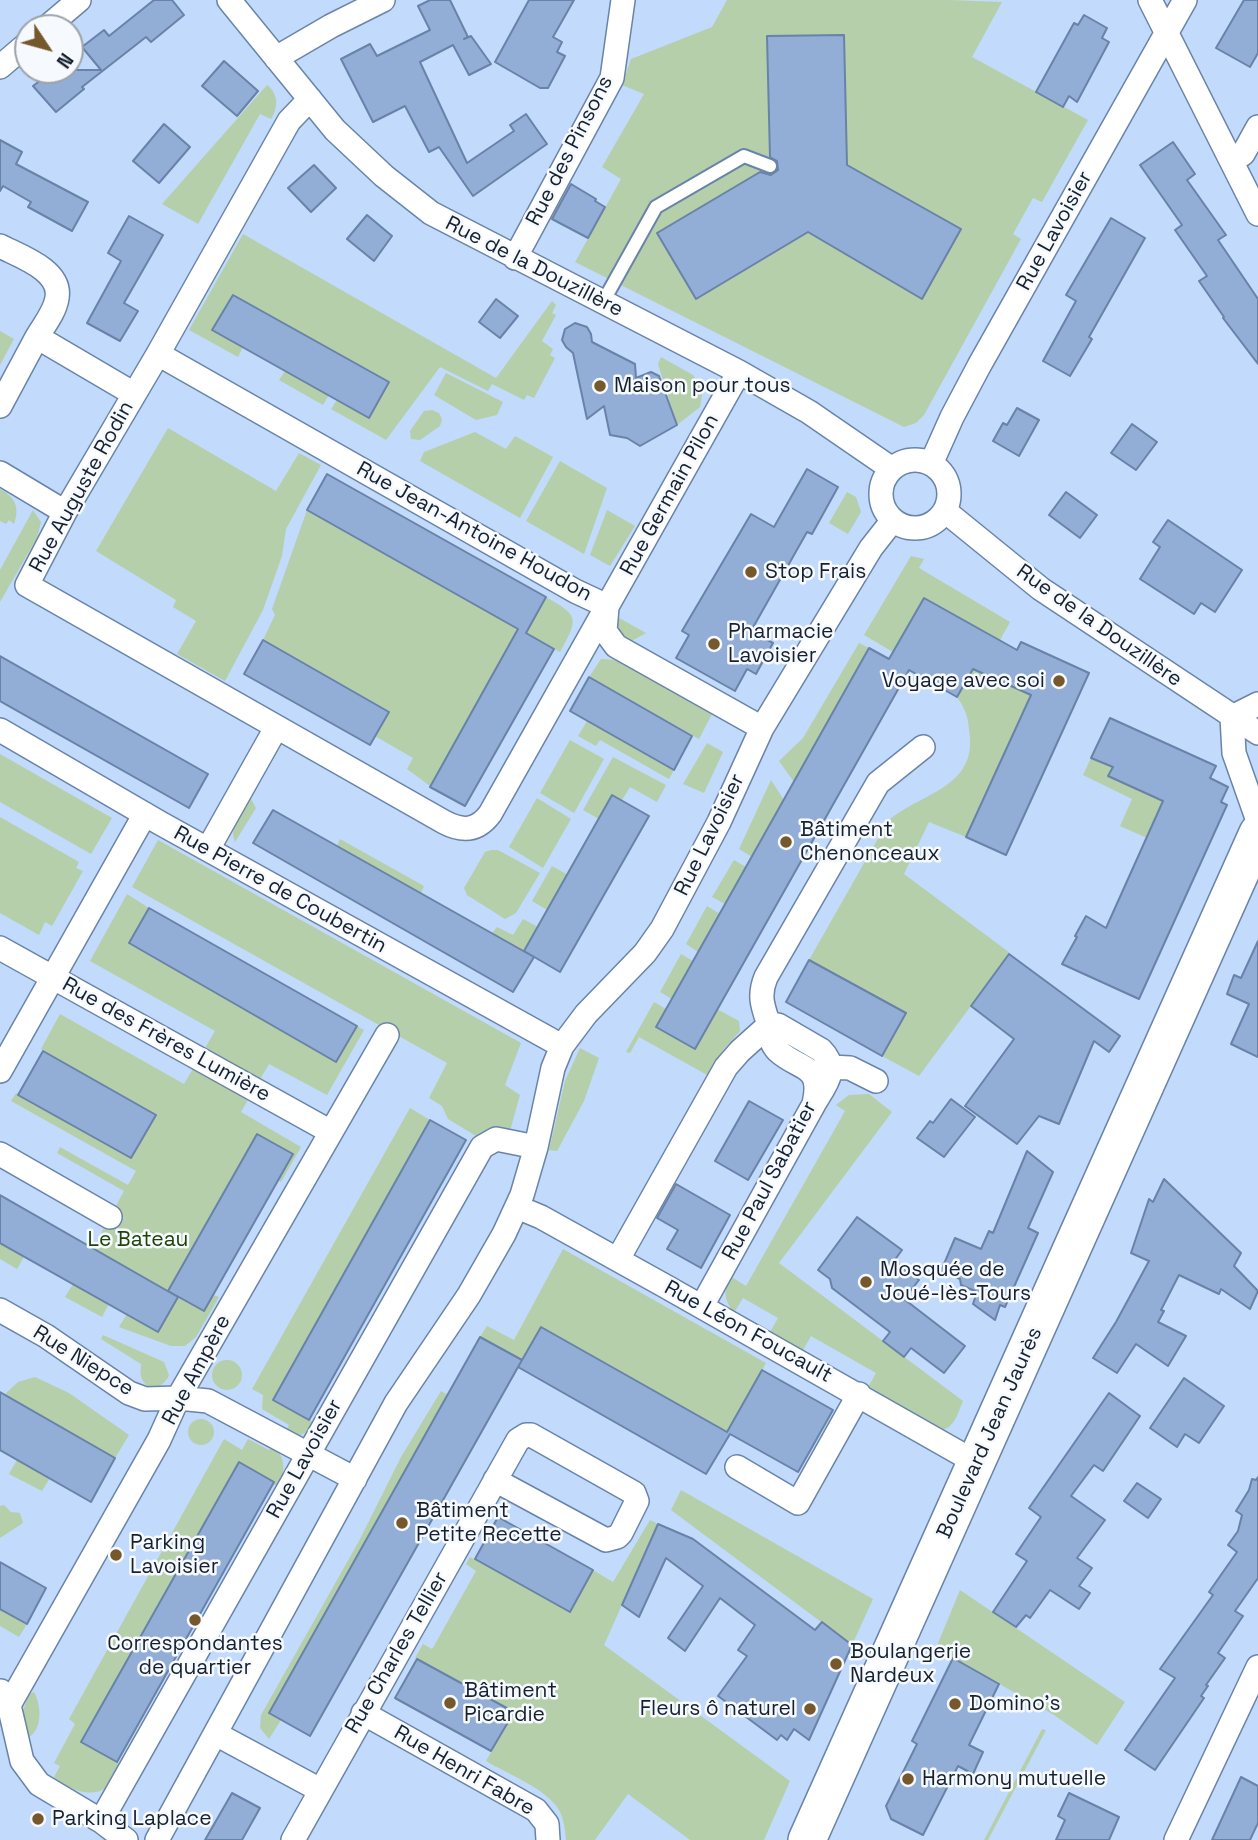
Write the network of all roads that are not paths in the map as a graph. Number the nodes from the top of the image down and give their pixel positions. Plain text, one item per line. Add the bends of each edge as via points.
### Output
1 (79, 0) edge
2 (229, 0) edge
3 (383, 0) edge
4 (623, 0) edge
5 (1150, 0) edge
6 (1185, 0) edge
7 (62, 14) edge
8 (1166, 33) junction
9 (14, 55) edge
10 (276, 58) junction
11 (0, 67) edge
12 (310, 99) junction
13 (1258, 128) edge
14 (1231, 160) junction
15 (770, 166) dead end
16 (1258, 214) edge
17 (0, 246) edge
18 (515, 258) junction
19 (603, 302) junction
20 (37, 337) junction
21 (158, 354) junction
22 (739, 372) junction
23 (134, 394) junction
24 (0, 405) edge
25 (931, 464) junction
26 (892, 469) junction
27 (0, 473) edge
28 (945, 511) junction
29 (65, 512) junction
30 (893, 520) junction
31 (607, 606) junction
32 (1258, 704) edge
33 (1232, 717) junction
34 (276, 728) junction
35 (762, 728) junction
36 (0, 730) edge
37 (1258, 733) edge
38 (923, 747) dead end
39 (145, 814) junction
40 (1258, 821) edge
41 (469, 829) joint
42 (1258, 833) edge
43 (208, 849) junction
44 (0, 948) edge
45 (53, 977) junction
46 (769, 1025) junction
47 (387, 1035) dead end
48 (562, 1046) junction
49 (831, 1067) junction
50 (0, 1071) edge
51 (876, 1081) dead end
52 (814, 1104) junction
53 (331, 1132) junction
54 (536, 1147) junction
55 (0, 1154) edge
56 (517, 1207) junction
57 (110, 1217) dead end
58 (618, 1259) junction
59 (702, 1306) junction
60 (1, 1313) edge
61 (859, 1394) junction
62 (178, 1398) junction
63 (307, 1454) junction
64 (977, 1463) junction
65 (737, 1467) dead end
66 (355, 1479) junction
67 (495, 1480) junction
68 (1258, 1667) edge
69 (4, 1697) edge
70 (363, 1713) junction
71 (216, 1734) junction
72 (320, 1790) junction
73 (101, 1821) junction
74 (126, 1840) edge
75 (157, 1840) edge
76 (293, 1840) edge
77 (548, 1840) edge
78 (807, 1840) edge
79 (1176, 1840) edge

1 - 7 street
2 - 10 street, Rue de la Douzillère
3 - 10 street
4 - 18 street, Rue des Pinsons via 612,78
5 - 8 street
6 - 8 street, Rue Lavoisier
8 - 14 street
8 - 25 street, Rue Lavoisier via 979,366
9 - 11 street
10 - 12 street, Rue de la Douzillère
12 - 18 street, Rue de la Douzillère via 335,130 431,213
12 - 21 street, Rue Auguste Rodin via 289,121
13 - 14 street via 1243,154
14 - 16 street
15 - 19 lane via 744,156 656,207
17 - 20 street via 46,272 57,288 52,311
18 - 19 street, Rue de la Douzillère
19 - 22 street, Rue de la Douzillère
20 - 23 street
20 - 24 street
21 - 23 street, Rue Auguste Rodin
21 - 31 street, Rue Jean-Antoine Houdon
22 - 26 street, Rue de la Douzillère via 809,412
22 - 31 street, Rue Germain Pilon
23 - 29 street, Rue Auguste Rodin
25 - 26 street via 912,460
25 - 28 street via 940,470 950,490
26 - 30 street via 881,491
27 - 29 street
28 - 30 street via 929,526 918,528
28 - 33 street, Rue de la Douzillère via 1041,589
29 - 34 street, Rue Auguste Rodin via 27,585
30 - 35 street, Rue Lavoisier
31 - 35 street, Rue Jean-Antoine Houdon via 605,631 616,646
31 - 41 street, Rue Germain Pilon via 490,814 481,825
32 - 33 street
33 - 37 street, Rue de la Douzillère
33 - 40 street via 1234,753
34 - 41 street, Rue Auguste Rodin via 444,822
34 - 43 street
35 - 48 street, Rue Lavoisier via 662,929
36 - 39 street, Rue Pierre de Coubertin
38 - 46 street, Rue Paul Sabatier via 878,783 766,977 761,1005
39 - 43 street, Rue Pierre de Coubertin
39 - 45 street
42 - 64 main road, Boulevard Jean Jaurès
43 - 48 street, Rue Pierre de Coubertin
44 - 45 street, Rue des Frères Lumière
45 - 50 street
45 - 53 street, Rue des Frères Lumière
46 - 49 street via 821,1049
46 - 52 street, Rue Paul Sabatier via 777,1049 813,1075
46 - 58 street via 726,1067
47 - 53 street, Rue Ampère
48 - 54 street, Rue Lavoisier
49 - 51 street via 850,1068
49 - 52 street
52 - 59 street, Rue Paul Sabatier
53 - 62 street, Rue Ampère
54 - 56 street, Rue Lavoisier
54 - 63 street, Rue Lavoisier via 496,1139 482,1147
55 - 57 street
56 - 58 street, Rue Léon Foucault
56 - 66 street, Rue Lavoisier via 489,1262 402,1392
58 - 59 street, Rue Léon Foucault
59 - 61 street, Rue Léon Foucault
60 - 62 street, Rue Niepce via 46,1336 129,1393 145,1399
61 - 64 street, Rue Léon Foucault
61 - 65 street via 798,1503
62 - 63 street, Rue Niepce via 208,1401
62 - 69 street, Rue Ampère via 159,1440
63 - 66 street, Rue Niepce
63 - 73 street, Rue Lavoisier
64 - 78 main road, Boulevard Jean Jaurès
66 - 71 street, Rue Lavoisier
67 - 67 street, Rue Charles Tellier via 606,1540 621,1532 637,1501 634,1493 526,1435 518,1440
67 - 70 street, Rue Charles Tellier
68 - 79 street
69 - 73 street via 22,1761 39,1784
70 - 72 street, Rue Charles Tellier
70 - 77 street, Rue Henri Fabre via 536,1810 547,1824
71 - 72 street
71 - 75 street, Rue Lavoisier
72 - 76 street, Rue Charles Tellier
73 - 74 street

